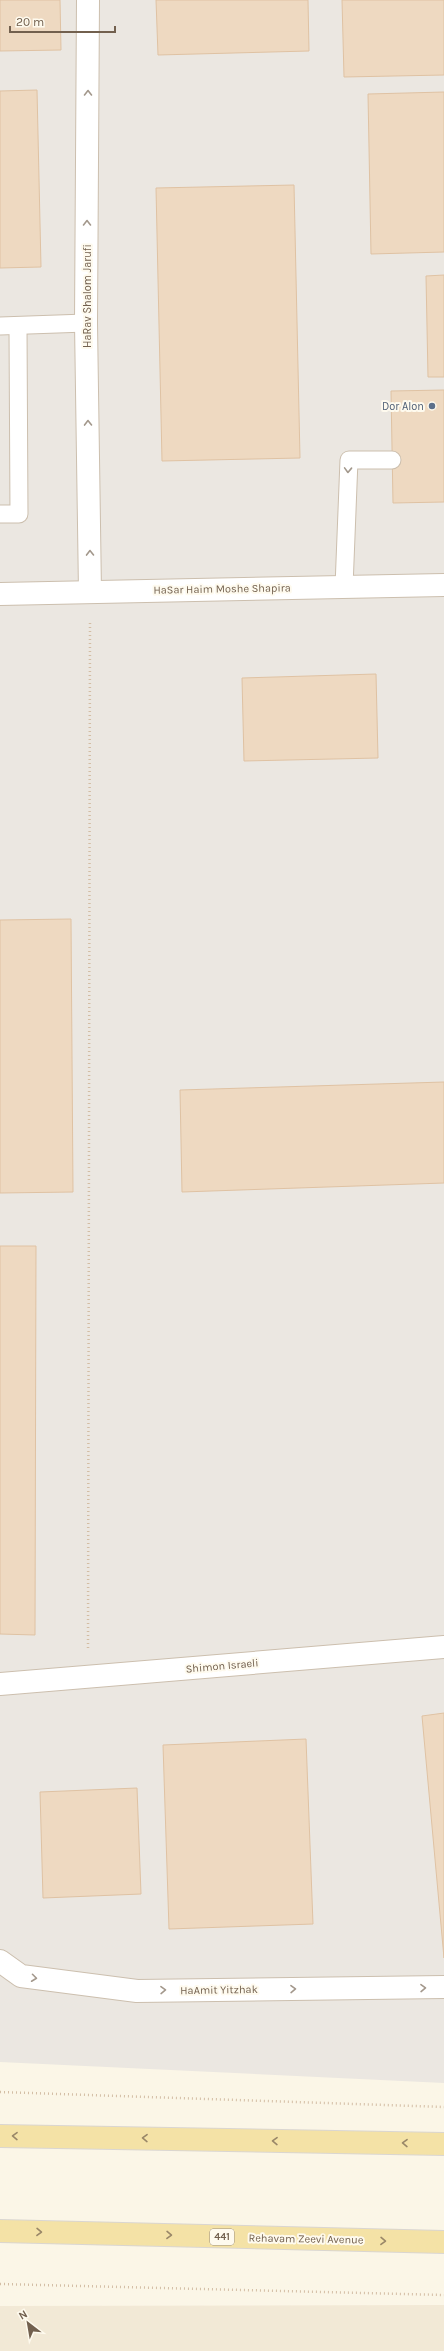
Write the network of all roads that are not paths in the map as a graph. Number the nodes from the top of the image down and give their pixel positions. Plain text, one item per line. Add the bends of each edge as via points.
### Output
1 (88, 0) edge
2 (86, 323) junction
3 (0, 326) edge
4 (18, 327) junction
5 (392, 460) dead end
6 (0, 514) edge
7 (444, 585) edge
8 (344, 587) junction
9 (90, 592) junction
10 (0, 594) edge
11 (444, 1647) edge
12 (0, 1684) edge
13 (0, 1961) edge
14 (444, 1988) edge
15 (0, 2136) edge
16 (444, 2144) edge
17 (0, 2231) edge
18 (444, 2242) edge

2 -> 1 street, HaRav Shalom Jarufi
2 - 4 lane
9 -> 2 street, HaRav Shalom Jarufi
3 - 4 lane
4 - 6 lane via 20,514
5 -> 8 lane via 349,460
7 - 8 street, HaSar Haim Moshe Shapira
8 - 9 street, HaSar Haim Moshe Shapira
9 - 10 street, HaSar Haim Moshe Shapira
11 - 12 street, Shimon Israeli
13 -> 14 street, HaAmit Yitzhak via 21,1976 137,1990
16 -> 15 main road
17 -> 18 main road, Rehavam Zeevi Avenue / 441

